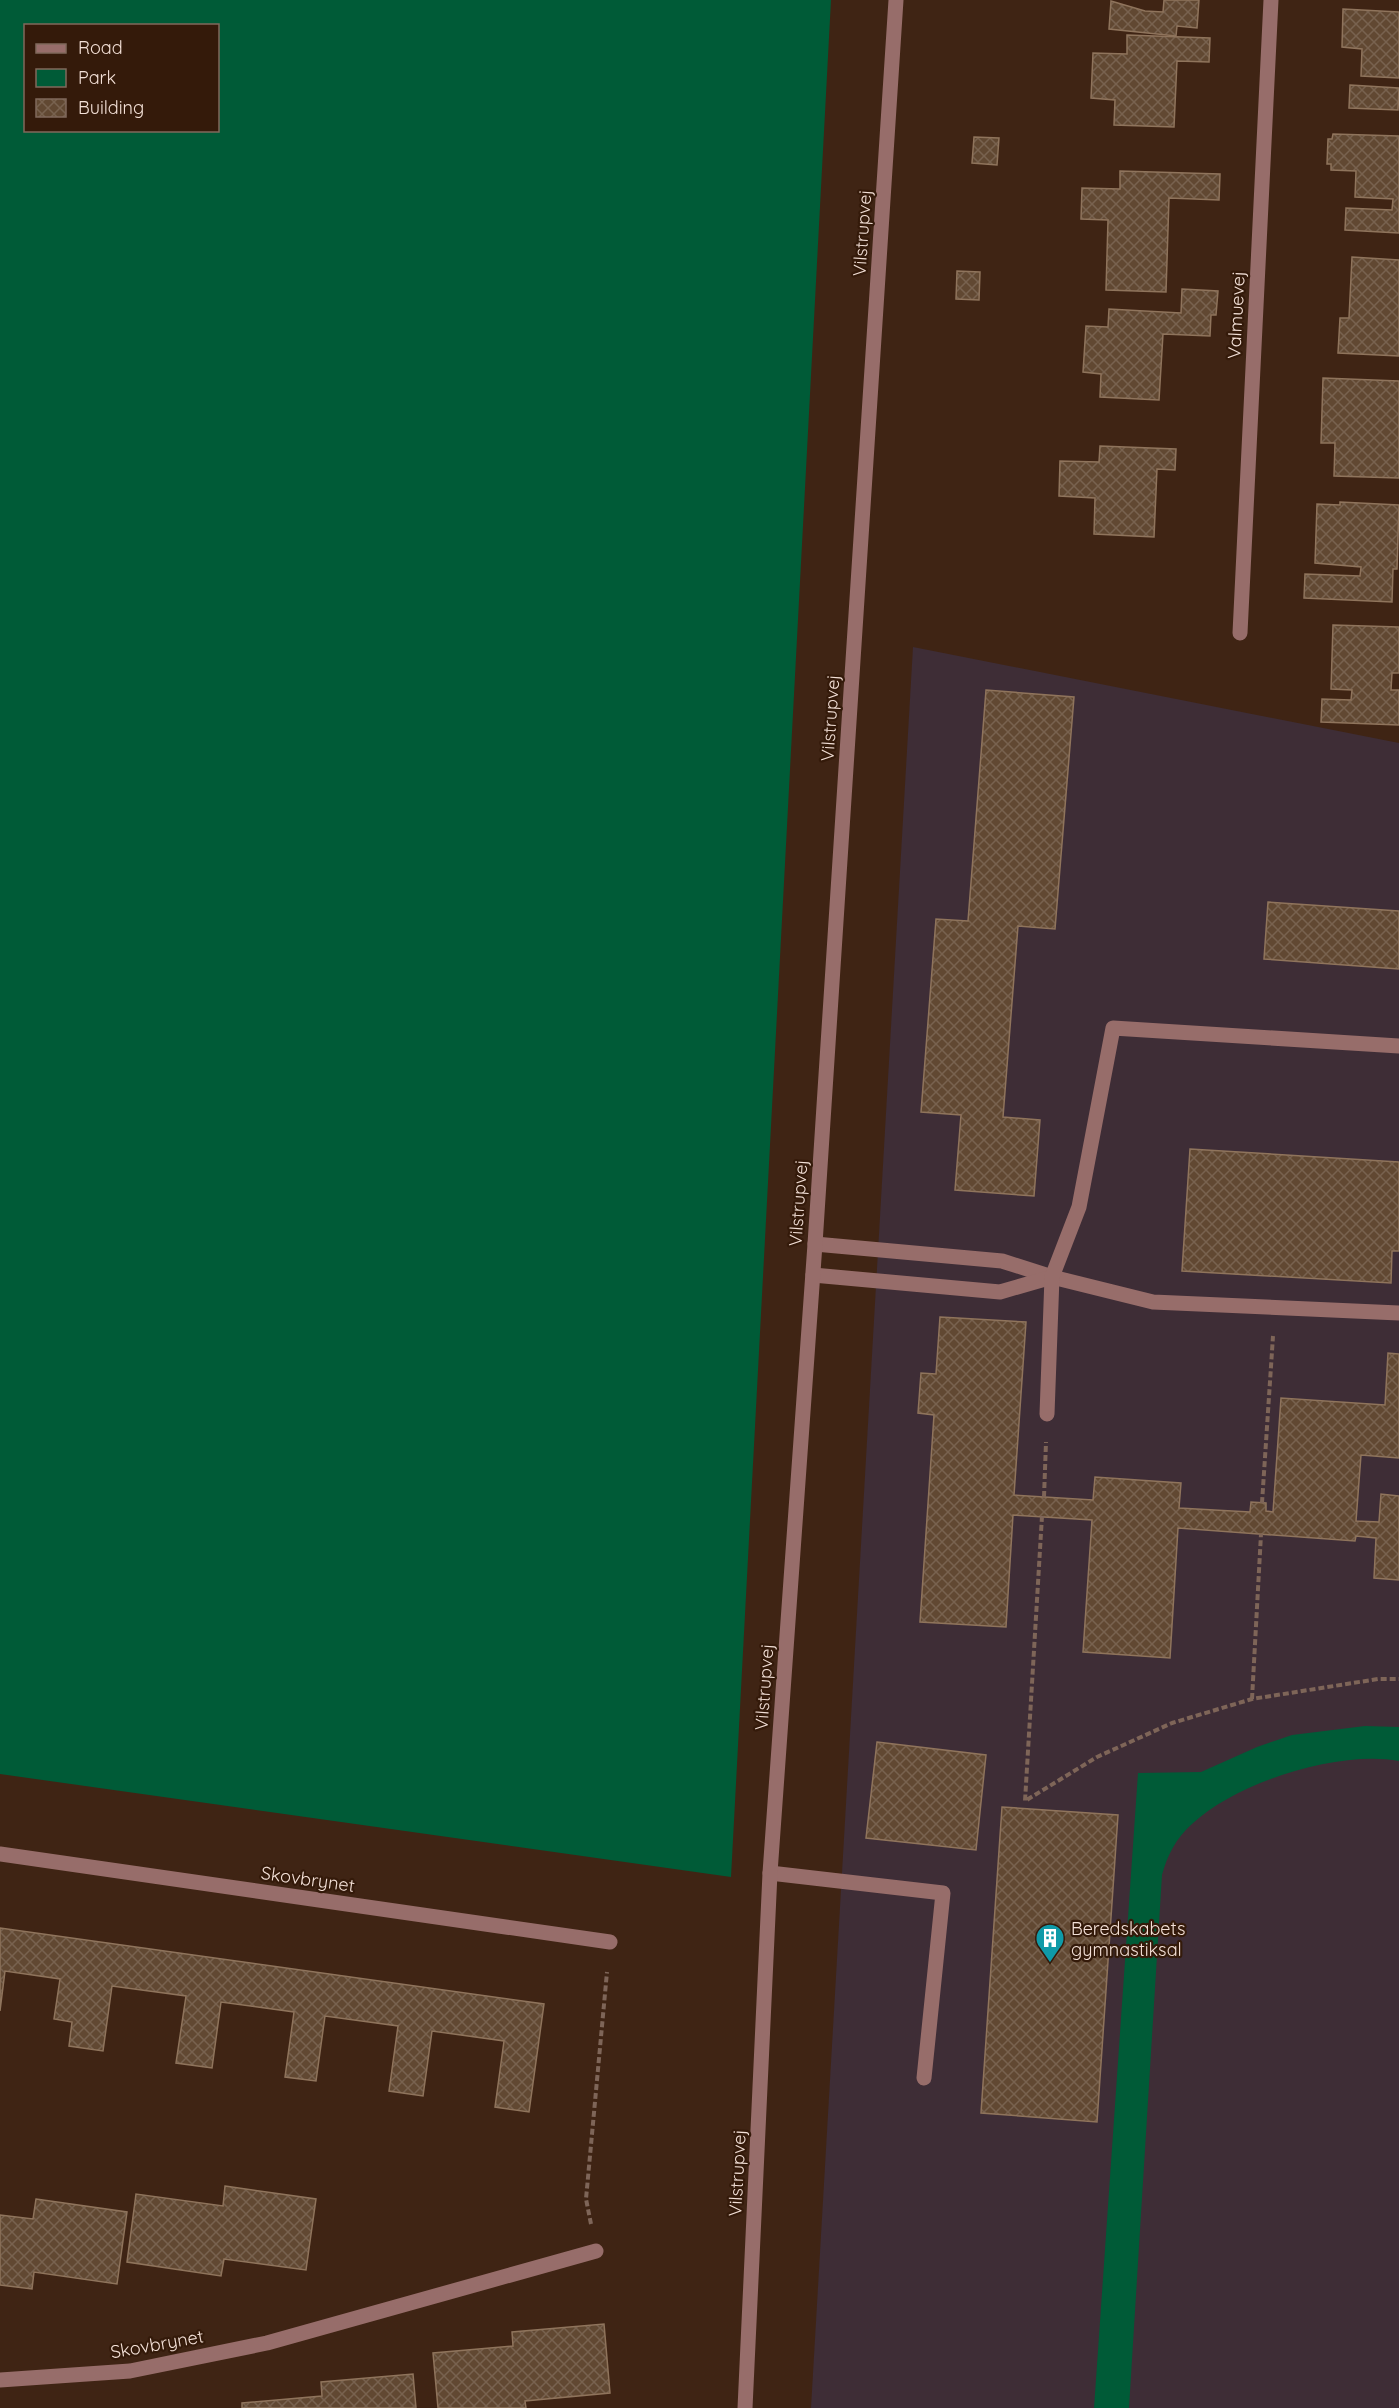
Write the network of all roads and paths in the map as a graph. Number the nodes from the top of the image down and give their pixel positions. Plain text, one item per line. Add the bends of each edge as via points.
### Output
1 (896, 0) edge
2 (1271, 0) edge
3 (1240, 633) dead end
4 (1399, 1046) edge
5 (815, 1244) junction
6 (813, 1275) junction
7 (1052, 1277) junction
8 (1275, 1308) junction
9 (1399, 1313) edge
10 (1047, 1414) joint
11 (1044, 1497) dead end
12 (1262, 1503) dead end
13 (1042, 1516) dead end
14 (1261, 1534) dead end
15 (1399, 1679) edge
16 (1252, 1699) junction
17 (0, 1854) edge
18 (770, 1874) junction
19 (610, 1942) joint
20 (924, 2078) dead end
21 (596, 2251) joint
22 (0, 2380) edge
23 (745, 2408) edge

1 - 5 street, Vilstrupvej
2 - 3 street, Valmuevej
4 - 7 street via 1113,1028 1079,1207
5 - 6 street, Vilstrupvej
5 - 7 street via 1002,1261
6 - 7 street via 1000,1292
6 - 18 street, Vilstrupvej
7 - 8 street via 1153,1302
7 - 10 street
8 - 9 street
8 - 12 path
10 - 11 path
13 - 16 path via 1025,1801 1097,1758 1162,1728
14 - 16 path
15 - 16 path
17 - 19 street, Skovbrynet
18 - 20 street via 943,1893
18 - 23 street, Vilstrupvej
19 - 21 path via 586,2199
21 - 22 street, Skovbrynet via 267,2343 130,2371

